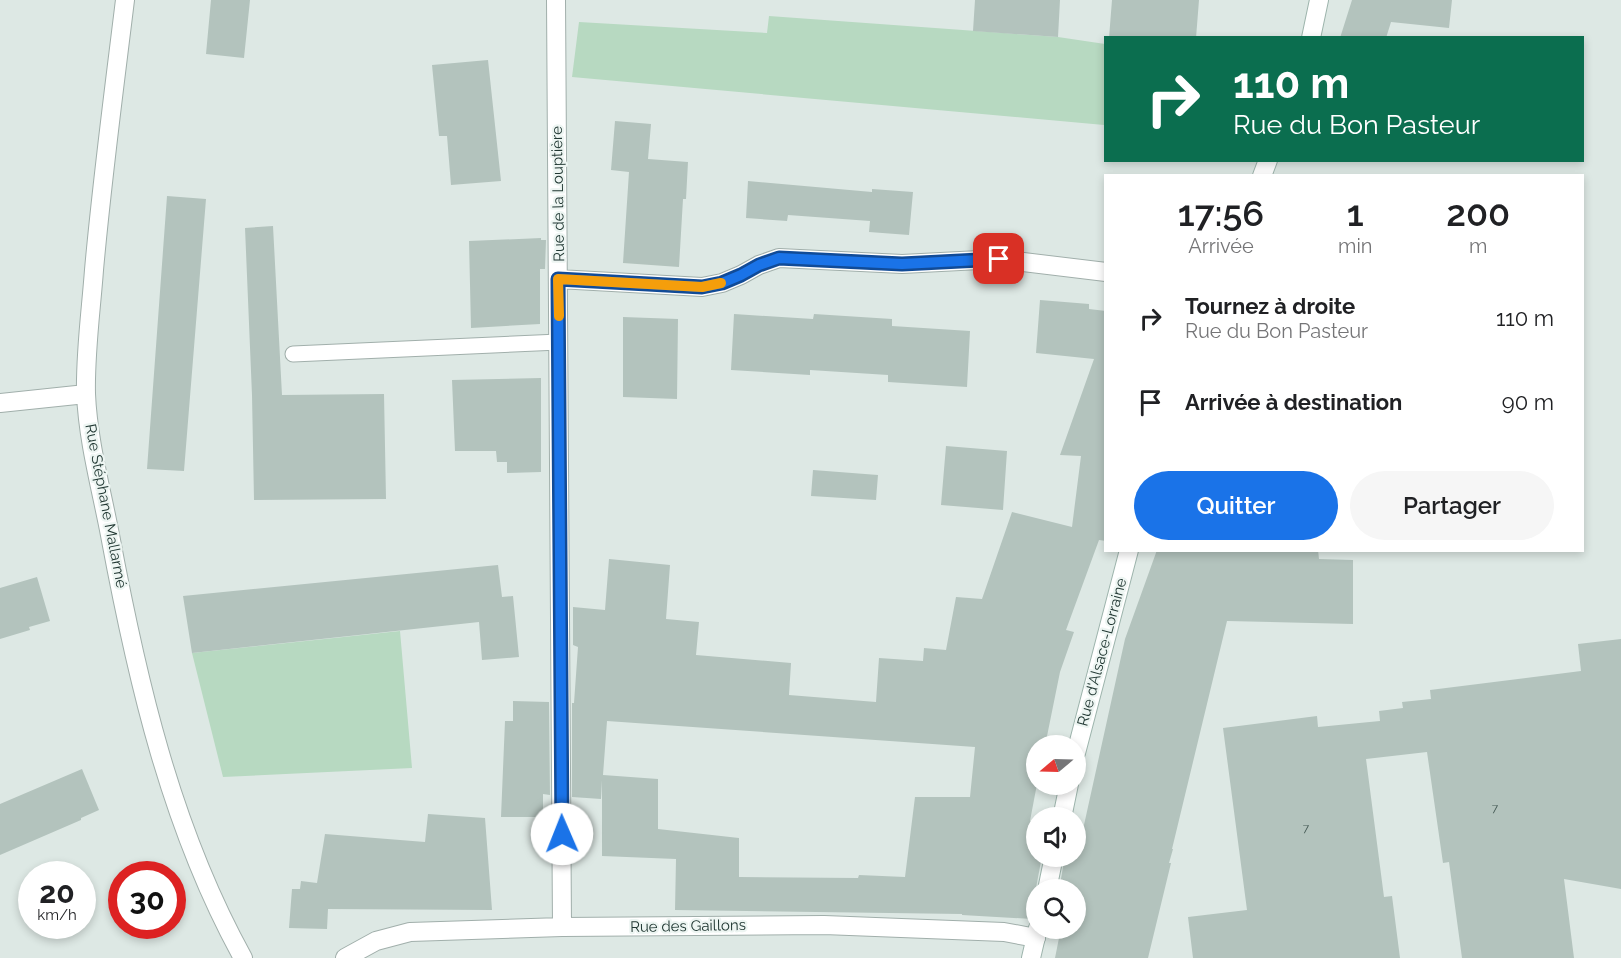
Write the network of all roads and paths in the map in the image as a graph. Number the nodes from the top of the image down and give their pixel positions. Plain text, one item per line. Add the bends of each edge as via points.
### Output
1 (125, 0) edge
2 (556, 0) edge
3 (1319, 0) edge
4 (1311, 36) edge
5 (1104, 272) edge
6 (558, 279) junction
7 (559, 342) junction
8 (293, 354) dead end
9 (86, 394) junction
10 (0, 403) edge
11 (1128, 552) edge
12 (1081, 735) edge
13 (562, 927) junction
14 (1026, 933) edge
15 (1036, 939) edge
16 (243, 958) edge
17 (345, 958) edge
18 (1031, 958) edge

1 - 9 street, Rue Stéphane Mallarmé via 101,192
2 - 6 street, Rue de la Louptière
3 - 4 street
5 - 6 street via 999,259 902,264 779,258 722,283 702,287
6 - 7 street, Rue de la Louptière
7 - 8 lane
7 - 13 street, Rue de la Louptière
9 - 10 street
9 - 16 street, Rue Stéphane Mallarmé via 93,451 147,709 199,867
11 - 12 street, Rue d'Alsace-Lorraine
13 - 14 street, Rue des Gaillons via 824,925 906,935
13 - 17 street, Rue des Gaillons via 410,932 376,941
15 - 18 street

